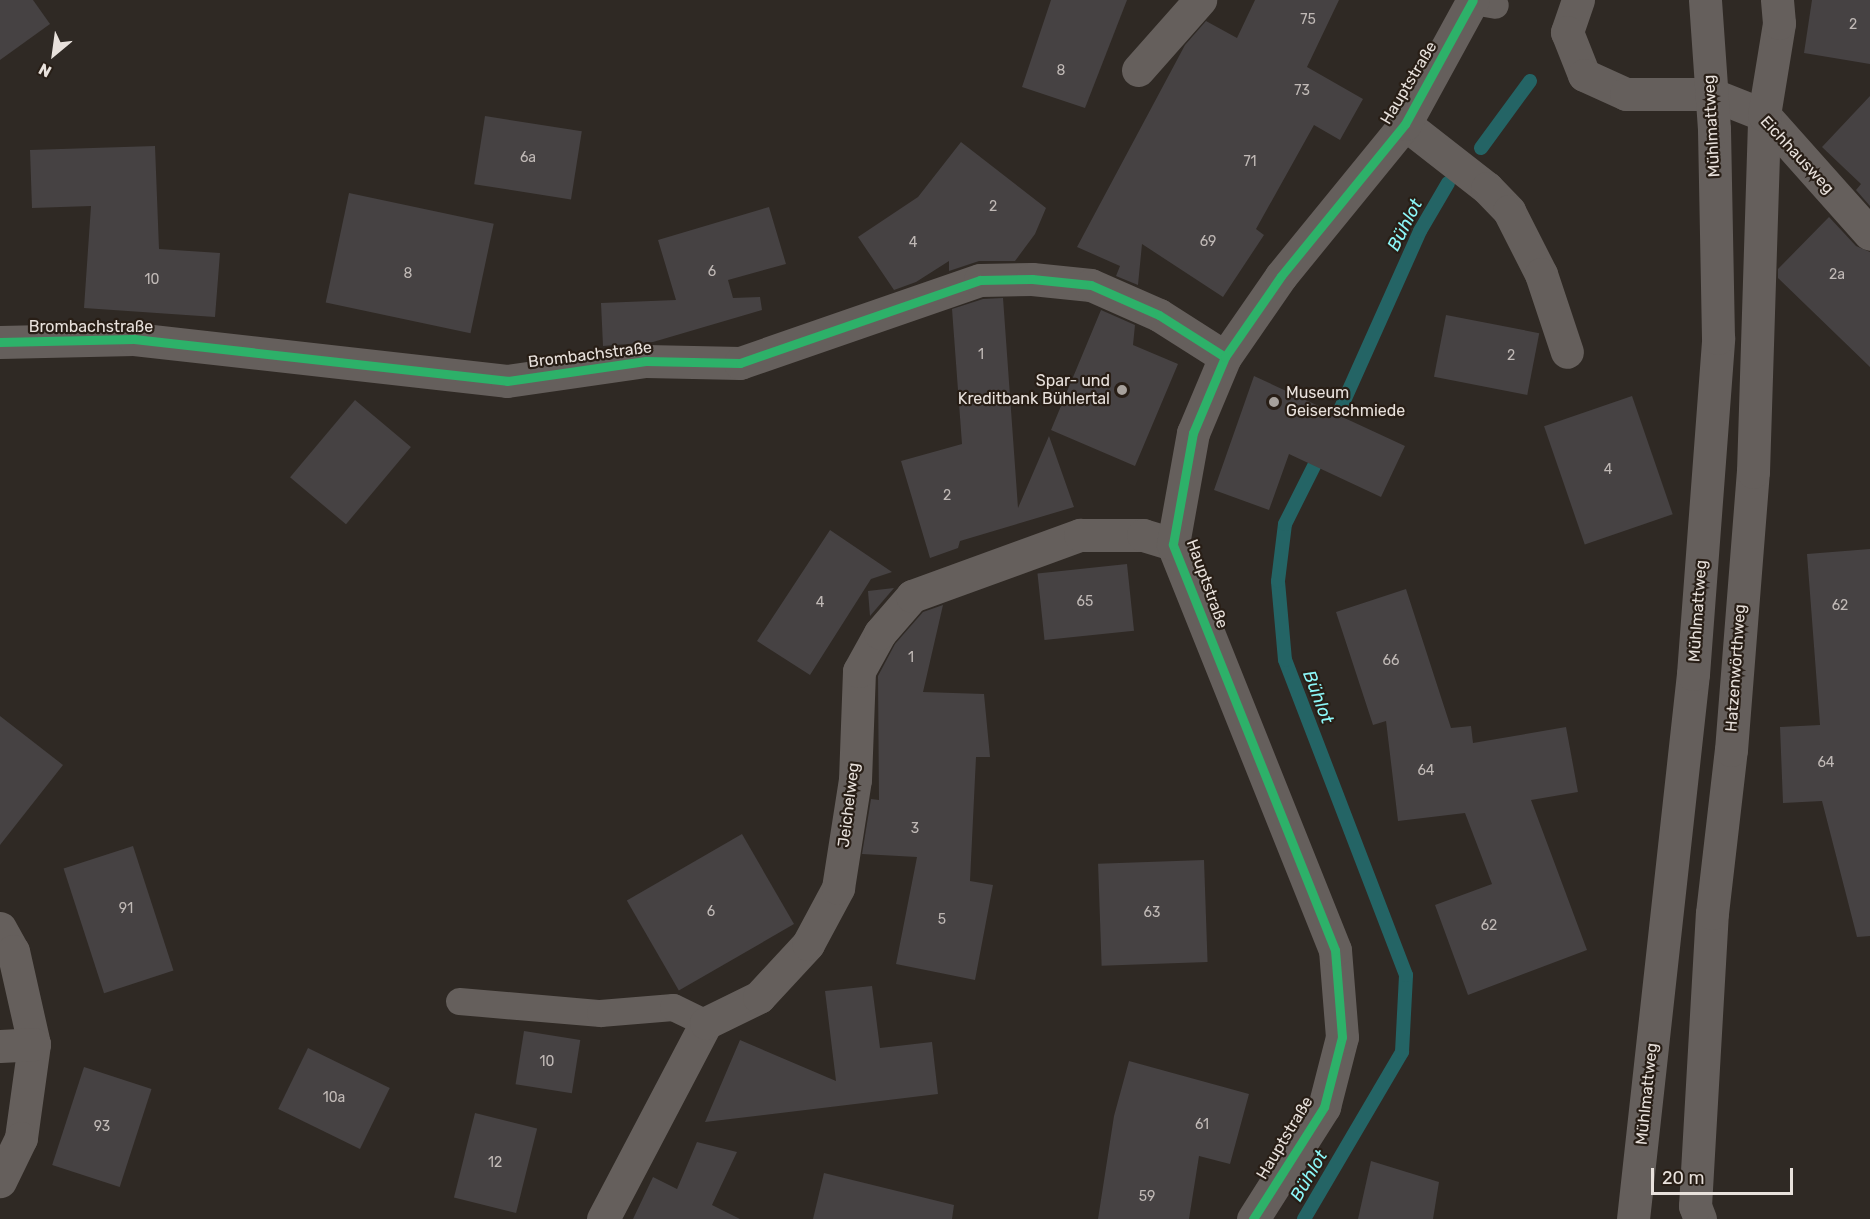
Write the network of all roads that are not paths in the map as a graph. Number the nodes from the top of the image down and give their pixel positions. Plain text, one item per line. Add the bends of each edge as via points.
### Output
1 (1200, 0) edge
2 (1578, 0) edge
3 (1705, 0) edge
4 (1777, 0) edge
5 (1480, 2) edge
6 (1138, 70) dead end
7 (1711, 94) junction
8 (1764, 115) junction
9 (1405, 124) junction
10 (1870, 234) edge
11 (0, 342) edge
12 (1567, 352) dead end
13 (1225, 357) junction
14 (1173, 544) junction
15 (0, 928) edge
16 (459, 1001) dead end
17 (706, 1023) junction
18 (34, 1044) junction
19 (0, 1046) edge
20 (0, 1181) edge
21 (603, 1219) edge
22 (1253, 1219) edge
23 (1633, 1219) edge
24 (1700, 1219) edge

1 - 6 street
2 - 7 street via 1567,32 1584,75 1626,94
3 - 7 street, Mühlmattweg
4 - 8 street, Hatzenwörthweg via 1779,23
5 - 9 street, Hauptstraße
7 - 8 street, Eichhausweg
7 - 23 street, Mühlmattweg via 1718,338 1693,674
8 - 10 street, Eichhausweg
8 - 24 street, Hatzenwörthweg via 1753,472 1712,913 1695,1206
9 - 12 street via 1487,188 1509,211 1541,274
9 - 13 street, Hauptstraße via 1281,276
11 - 13 street, Brombachstraße via 134,339 507,381 646,361 740,363 980,280 1032,279 1091,285 1159,315
13 - 14 street, Hauptstraße via 1193,433
14 - 17 street, Jeichelweg via 1143,535 1080,535 912,596 880,633 859,671 855,780 838,888 808,944 759,997
14 - 22 street, Hauptstraße via 1335,950 1342,1037 1323,1107
15 - 18 street via 13,951
16 - 17 lane via 600,1013 673,1007
17 - 21 street
18 - 19 street
18 - 20 street via 21,1138

